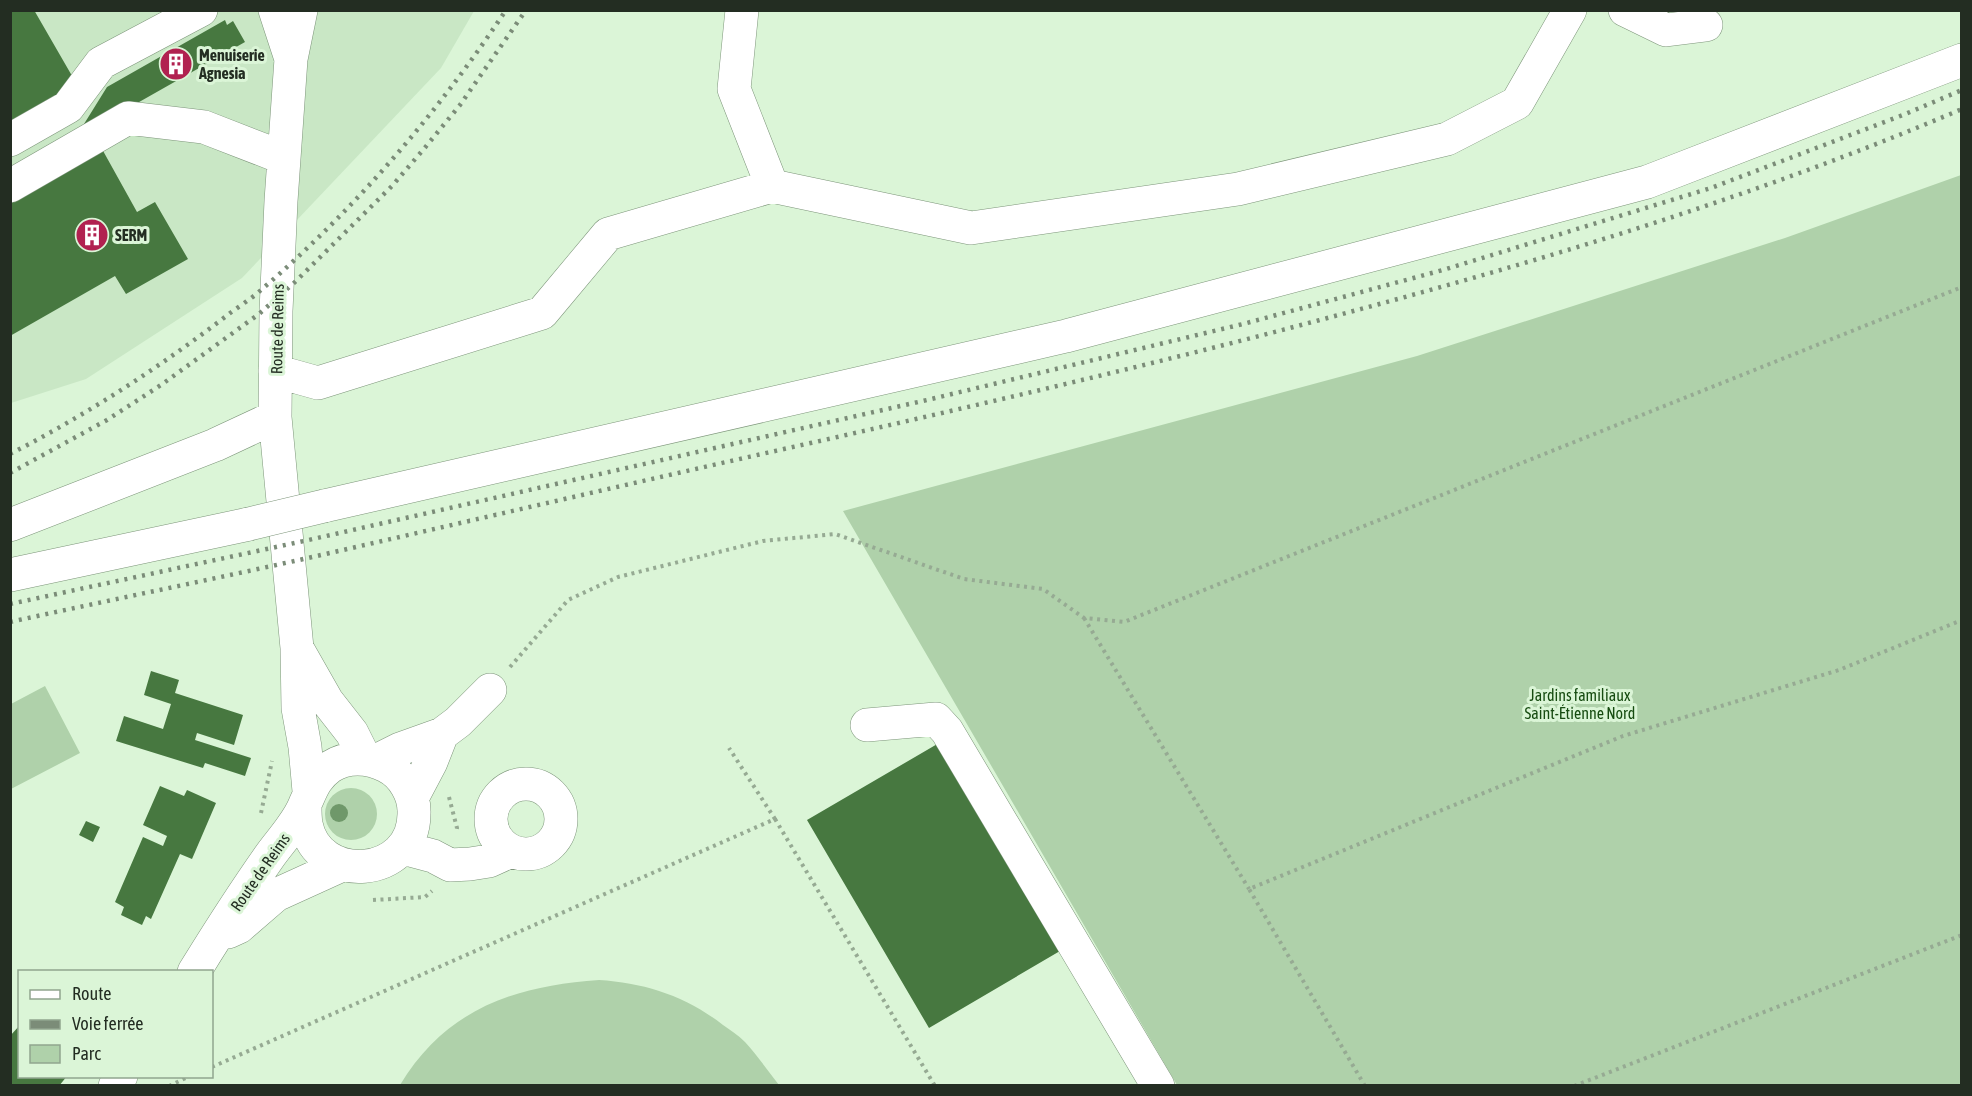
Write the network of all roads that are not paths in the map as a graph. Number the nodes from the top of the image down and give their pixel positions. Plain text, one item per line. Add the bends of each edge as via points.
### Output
1 (201, 10) edge
2 (274, 10) edge
3 (302, 10) edge
4 (742, 10) edge
5 (1570, 10) edge
6 (1624, 10) edge
7 (1706, 25) dead end
8 (291, 59) junction
9 (1962, 60) edge
10 (10, 140) edge
11 (284, 158) junction
12 (10, 186) edge
13 (772, 186) junction
14 (275, 371) junction
15 (275, 417) junction
16 (10, 525) edge
17 (10, 574) edge
18 (297, 648) junction
19 (490, 690) road end
20 (867, 725) dead end
21 (442, 734) junction
22 (370, 760) junction
23 (307, 798) junction
24 (412, 798) junction
25 (402, 848) junction
26 (511, 851) dead end
27 (342, 865) junction
28 (215, 939) junction
29 (195, 970) edge
30 (1158, 1086) edge

1 - 10 street via 101,63 68,106
2 - 8 street
3 - 8 street, Route de Reims
4 - 13 street via 734,89
5 - 13 street via 1517,104 1447,139 1238,189 971,228
6 - 7 street via 1666,30
8 - 11 street, Route de Reims
9 - 17 street, bridge via 1636,185 1066,336 249,524
11 - 12 street via 204,127 128,118
11 - 14 street, Route de Reims
13 - 14 street via 608,234 542,313 318,383
14 - 15 street, Route de Reims
15 - 16 street via 215,446
15 - 18 street, Route de Reims
18 - 22 street, Route de Reims via 327,701
18 - 23 street, Route de Reims
19 - 21 street
20 - 30 street via 936,719 947,731
21 - 22 street
21 - 24 street
22 - 23 street, Route de Reims via 348,760 332,766 318,777
22 - 24 street, Route de Reims via 392,769
23 - 27 street, Route de Reims via 306,825 313,842 325,856
23 - 28 street, Route de Reims
24 - 25 street via 411,832
25 - 26 street via 450,865 489,861
25 - 27 street, Route de Reims via 385,862 364,868
27 - 28 street, Route de Reims via 276,895 239,927
28 - 29 street, Route de Reims

